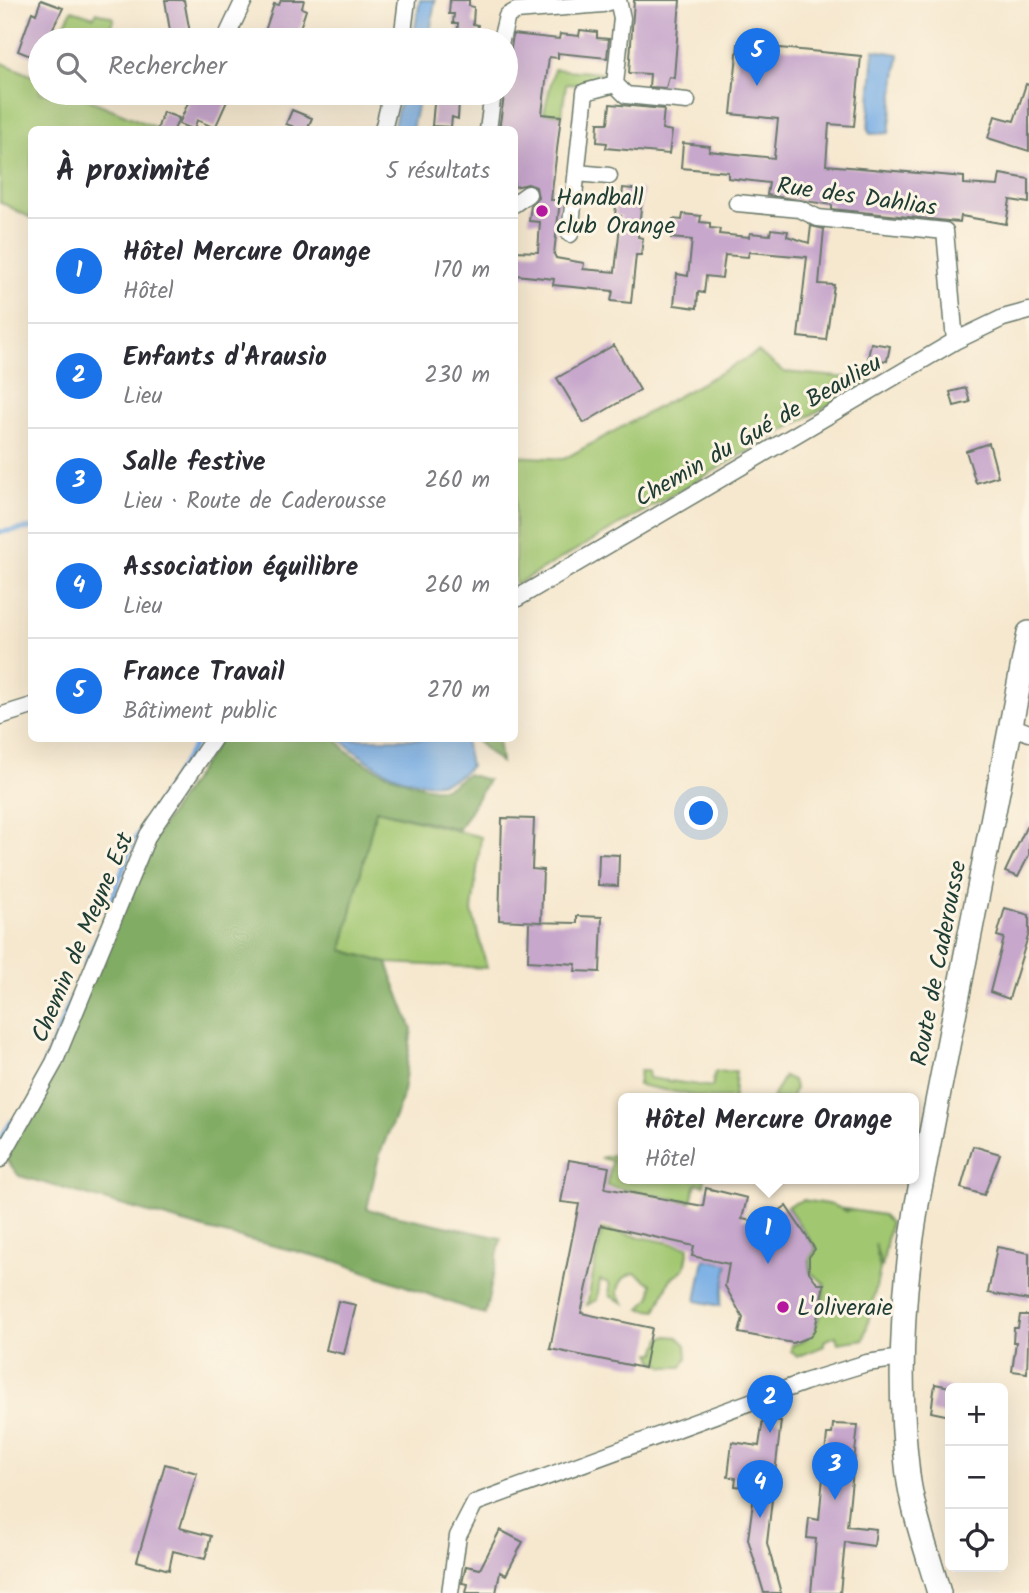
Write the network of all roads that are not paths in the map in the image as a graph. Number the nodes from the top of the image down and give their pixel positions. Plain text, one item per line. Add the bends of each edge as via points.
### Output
1 (244, 0) edge
2 (407, 0) edge
3 (616, 0) edge
4 (231, 28) edge
5 (404, 28) edge
6 (504, 28) edge
7 (615, 84) junction
8 (687, 101) dead end
9 (389, 105) edge
10 (492, 105) edge
11 (384, 126) edge
12 (489, 126) edge
13 (577, 173) junction
14 (609, 176) dead end
15 (528, 194) dead end
16 (518, 201) edge
17 (737, 202) dead end
18 (570, 234) dead end
19 (1029, 311) edge
20 (955, 341) junction
21 (518, 598) edge
22 (1029, 633) edge
23 (28, 707) edge
24 (0, 716) edge
25 (1020, 730) edge
26 (211, 742) edge
27 (0, 1158) edge
28 (901, 1358) junction
29 (450, 1593) edge
30 (939, 1593) edge

1 - 4 street
2 - 5 street
3 - 6 street via 603,5 516,11 507,16
3 - 7 street via 622,18
7 - 8 street via 626,95
7 - 13 street via 585,92
9 - 11 street
10 - 12 street
13 - 14 street
13 - 18 street
15 - 16 street
17 - 20 street, Rue des Dahlias via 800,209 818,218 946,231
19 - 20 street, Chemin du Gué de Beaulieu
20 - 21 street, Chemin du Gué de Beaulieu
22 - 25 main road, Route de Caderousse
23 - 24 street
25 - 28 main road, Route de Caderousse via 917,1204
26 - 27 street, Chemin de Meyne Est via 148,835 54,1063
28 - 29 street via 805,1382 475,1503 458,1536
28 - 30 main road, Route de Caderousse via 908,1477

